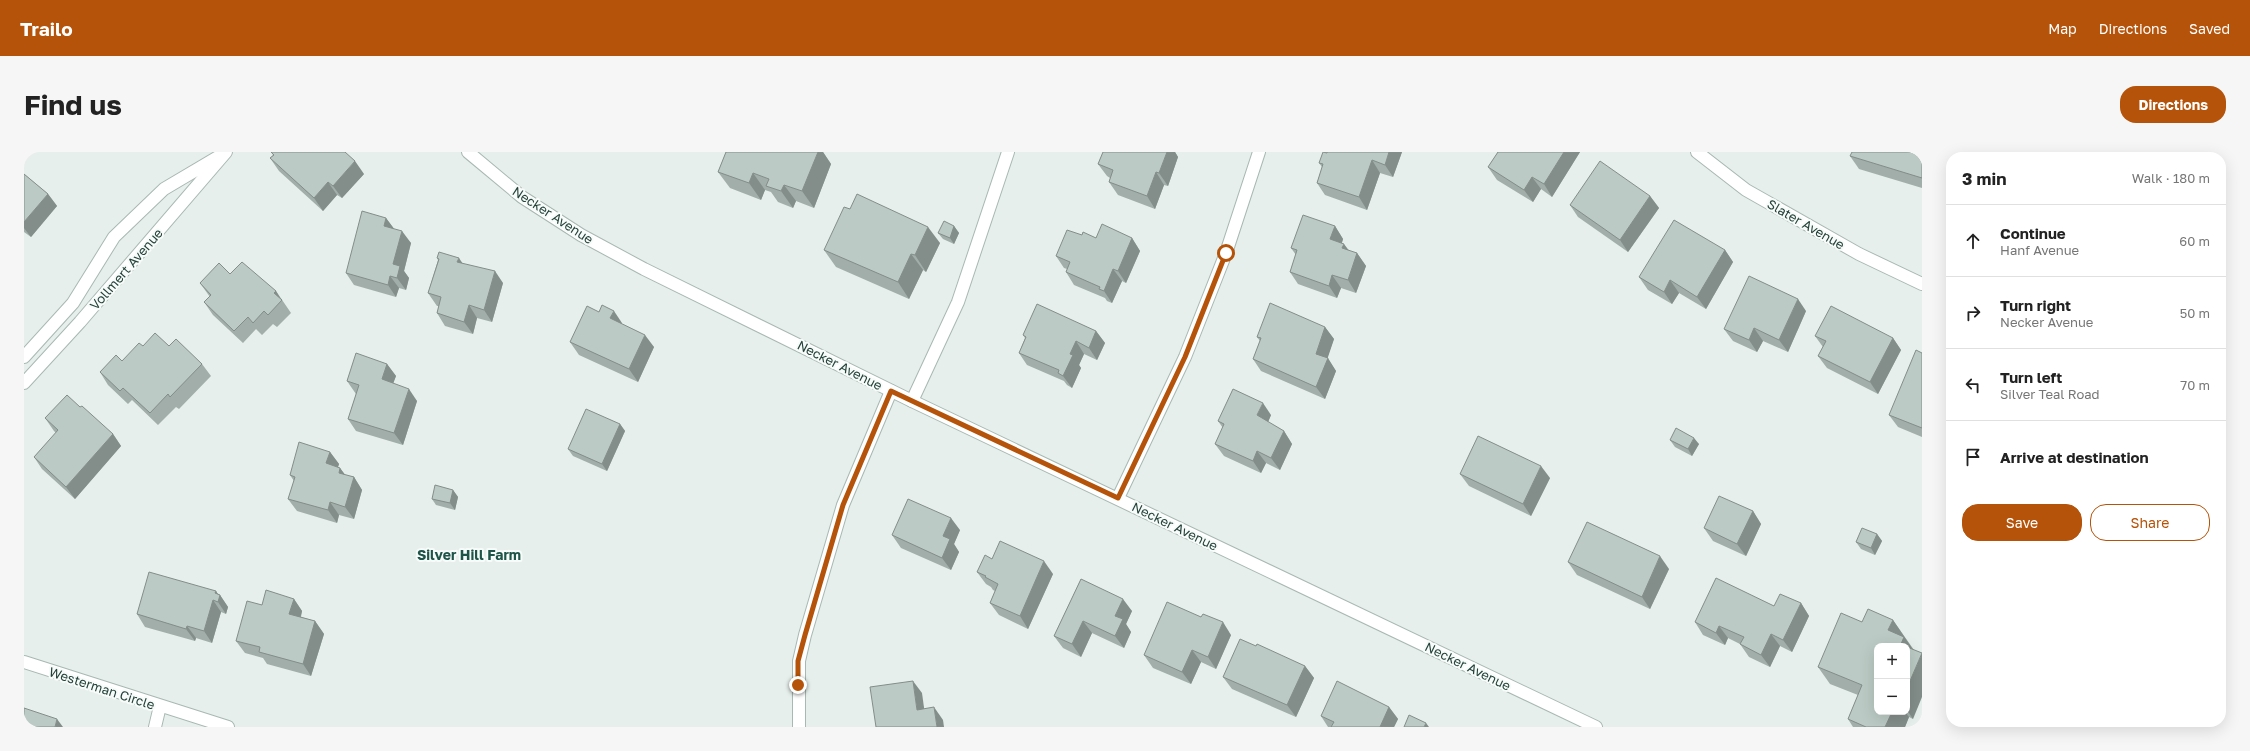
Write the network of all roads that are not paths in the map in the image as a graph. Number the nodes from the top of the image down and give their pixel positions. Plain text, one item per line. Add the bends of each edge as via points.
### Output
1 (226, 152) edge
2 (468, 152) edge
3 (1008, 152) edge
4 (1259, 152) edge
5 (1697, 152) edge
6 (1922, 284) edge
7 (48, 331) junction
8 (60, 343) junction
9 (24, 357) edge
10 (24, 383) edge
11 (891, 391) junction
12 (912, 402) junction
13 (1118, 498) junction
14 (24, 662) edge
15 (160, 706) junction
16 (155, 727) edge
17 (228, 727) edge
18 (799, 727) edge
19 (1596, 727) edge

1 - 7 street via 164,189 114,237 73,303
1 - 8 street, Vollmert Avenue
2 - 11 street, Necker Avenue via 522,197 581,235 644,269
3 - 12 street via 958,302
4 - 13 street via 1226,253 1185,357
5 - 6 street, Slater Avenue via 1746,190 1859,254
7 - 8 street
7 - 9 street
8 - 10 street, Vollmert Avenue
11 - 12 street, Necker Avenue
11 - 18 street via 843,505 806,628 798,661
12 - 13 street, Necker Avenue
13 - 19 street, Necker Avenue
14 - 15 street, Westerman Circle
15 - 16 street, Westerman Circle
15 - 17 street

